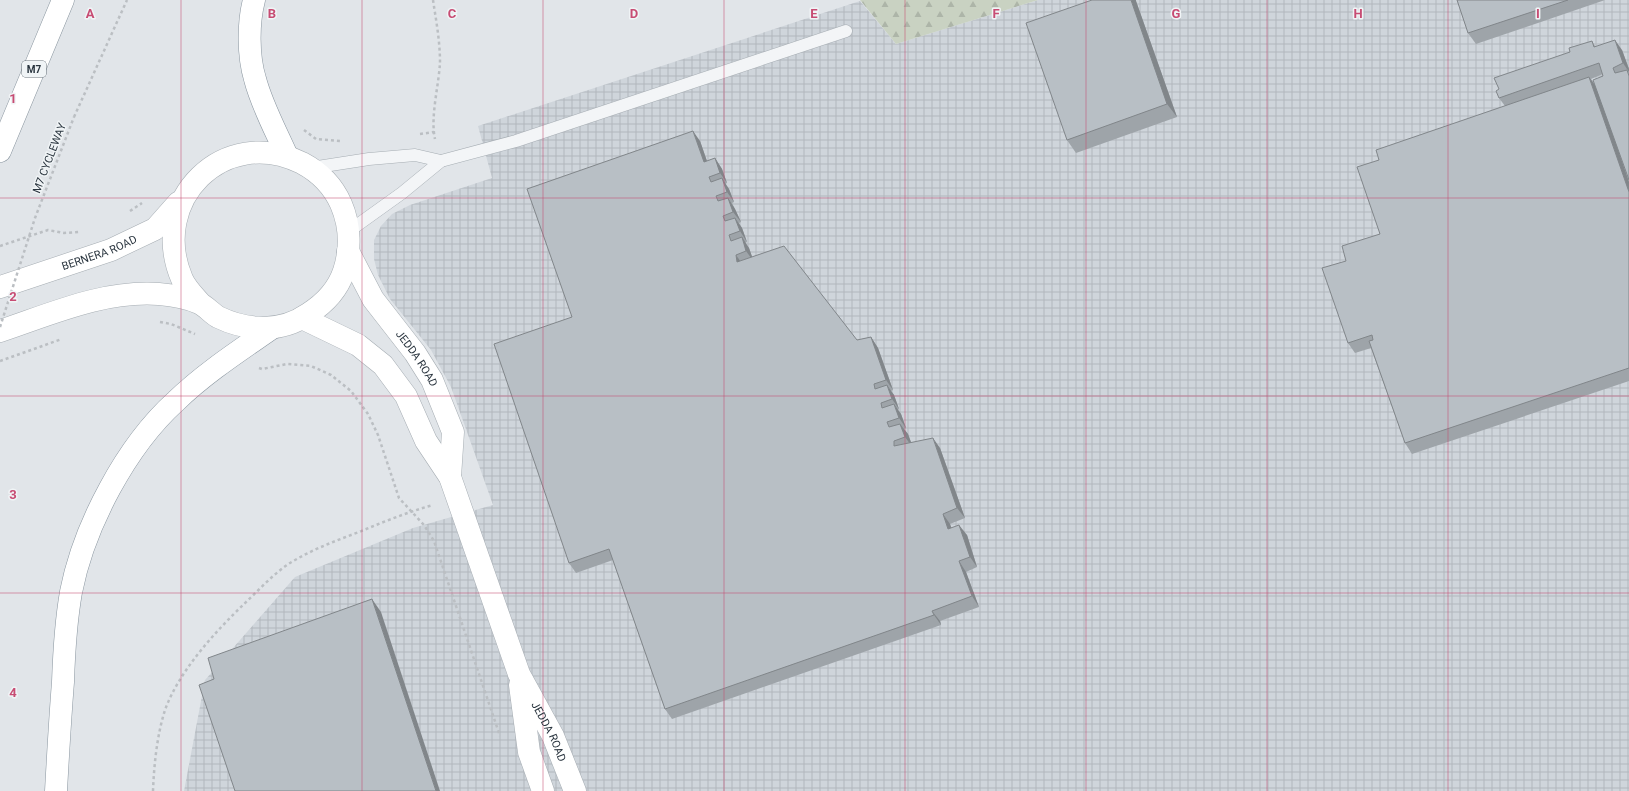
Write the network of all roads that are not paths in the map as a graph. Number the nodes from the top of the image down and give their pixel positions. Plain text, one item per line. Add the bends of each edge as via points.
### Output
1 (63, 0) edge
2 (254, 0) edge
3 (846, 31) dead end
4 (2, 144) edge
5 (287, 156) junction
6 (441, 161) junction
7 (311, 168) junction
8 (185, 196) junction
9 (349, 241) junction
10 (0, 287) edge
11 (200, 303) junction
12 (302, 318) junction
13 (272, 328) junction
14 (0, 331) edge
15 (450, 477) junction
16 (519, 674) junction
17 (56, 791) edge
18 (543, 791) edge
19 (575, 791) edge

1 - 4 main road, M7
2 - 5 main road via 250,45 254,79
3 - 6 lane via 516,140
5 - 7 main road
5 - 8 main road via 262,152 229,158 212,167 197,180
6 - 7 lane via 415,155
6 - 9 lane
7 - 9 main road via 337,195 344,212
8 - 10 main road, BERNERA ROAD via 155,229 110,250
8 - 11 main road via 174,223 174,252 183,280
9 - 12 main road via 344,272 334,291 320,306
9 - 15 main road, JEDDA ROAD via 373,299 415,353 432,380 454,432
11 - 13 main road via 216,316 233,324 252,328
11 - 14 main road via 159,294 121,294 75,305
12 - 13 main road
12 - 15 main road, JEDDA ROAD via 358,345 383,365 406,396 426,441
13 - 17 main road via 202,378 174,402 146,434 121,469 99,509 82,548 71,592 64,654
15 - 16 main road, JEDDA ROAD
16 - 18 main road, JEDDA ROAD via 529,752
16 - 19 main road, JEDDA ROAD via 553,736

